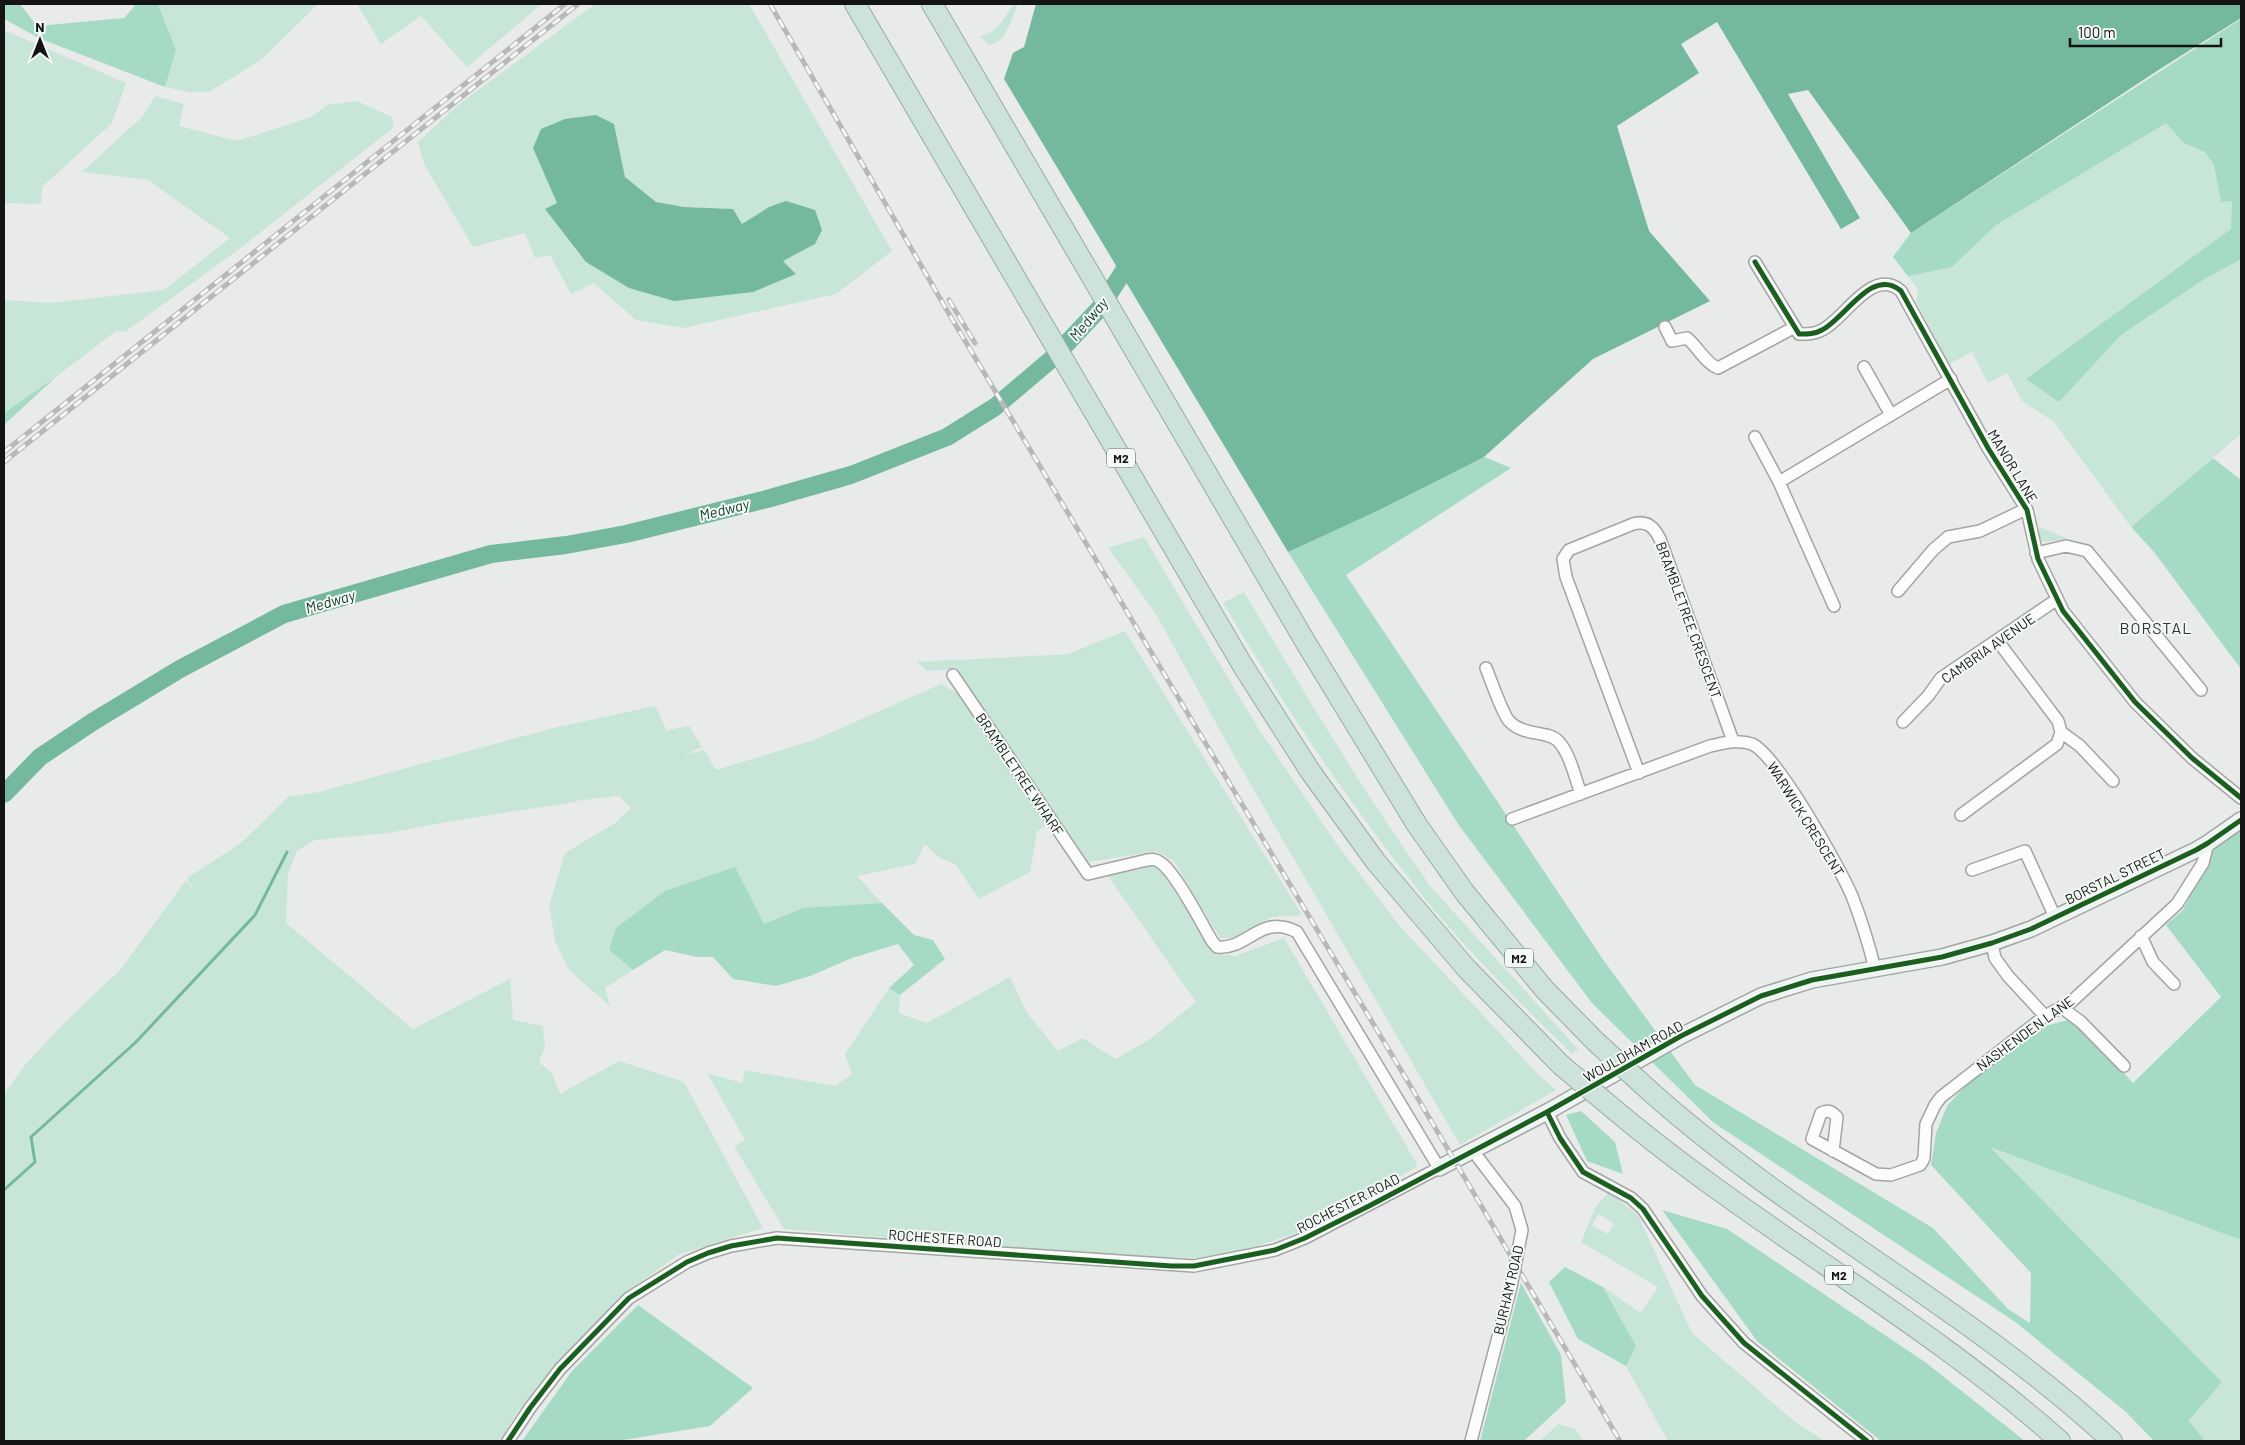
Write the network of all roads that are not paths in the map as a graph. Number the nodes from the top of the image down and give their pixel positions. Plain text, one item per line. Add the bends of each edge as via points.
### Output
1 (854, 4) edge
2 (932, 4) edge
3 (1755, 262) dead end
4 (1665, 327) dead end
5 (1795, 327) junction
6 (1864, 367) dead end
7 (1950, 379) junction
8 (1892, 415) junction
9 (1755, 437) dead end
10 (1779, 482) junction
11 (2026, 509) junction
12 (2036, 553) junction
13 (1898, 590) dead end
14 (2056, 600) junction
15 (1834, 606) dead end
16 (1997, 640) junction
17 (1486, 668) dead end
18 (953, 675) dead end
19 (2201, 690) dead end
20 (1903, 722) dead end
21 (2061, 732) junction
22 (1733, 741) junction
23 (1639, 773) junction
24 (2112, 780) dead end
25 (1581, 794) junction
26 (2241, 798) edge
27 (1961, 815) dead end
28 (1512, 820) dead end
29 (2241, 820) edge
30 (2208, 843) junction
31 (1972, 870) dead end
32 (2054, 918) junction
33 (2141, 936) junction
34 (1992, 943) junction
35 (1875, 969) junction
36 (2174, 984) dead end
37 (2061, 1007) junction
38 (2045, 1016) junction
39 (2124, 1066) dead end
40 (1547, 1112) junction
41 (1472, 1151) junction
42 (1833, 1151) dead end
43 (1439, 1168) junction
44 (508, 1441) edge
45 (1471, 1441) edge
46 (1868, 1441) edge
47 (2060, 1441) edge
48 (2112, 1441) edge

1 - 47 highway, M2, bridge via 1261,695 1310,772 1407,899 1466,968 1562,1064 1664,1151 1956,1356
2 - 48 highway, M2, bridge via 1417,825 1447,868 1545,990 1596,1042 1710,1143 1981,1334
3 - 5 street
4 - 5 street via 1672,341 1687,338 1711,366 1718,368
5 - 7 street, MANOR LANE via 1799,334 1824,330 1870,289 1882,283 1896,286
6 - 8 street
7 - 8 street
7 - 11 street, MANOR LANE
8 - 10 street
9 - 10 street
10 - 15 street
11 - 12 street, MANOR LANE
11 - 13 street via 1980,531 1948,537
12 - 14 street, MANOR LANE
12 - 19 street via 2066,546 2087,551
14 - 16 street, CAMBRIA AVENUE
14 - 26 street, MANOR LANE via 2135,702 2192,758
16 - 20 street, CAMBRIA AVENUE via 1941,678
16 - 21 street via 2058,721
17 - 25 street via 1509,720 1524,732 1558,740 1565,750
18 - 43 street, BRAMBLETREE WHARF via 1088,874 1155,859 1172,874 1217,947 1232,947 1271,927 1285,926 1297,932
21 - 24 street via 2080,746
21 - 27 street via 2058,744
22 - 23 street via 1710,746
22 - 23 street, BRAMBLETREE CRESCENT via 1660,539 1650,525 1633,524 1569,550 1563,566
22 - 35 street, WARWICK CRESCENT via 1752,745 1772,761 1811,821 1852,897
23 - 25 street
25 - 28 street
29 - 30 street, BORSTAL STREET
30 - 32 street, BORSTAL STREET
30 - 33 street, NASHENDEN LANE via 2203,863 2176,904
31 - 32 street via 2025,850
32 - 34 street, BORSTAL STREET
33 - 36 street via 2153,962
33 - 37 street, NASHENDEN LANE via 2070,1003
34 - 35 street, WOULDHAM ROAD via 1942,957
34 - 38 street via 1995,958 2008,976
35 - 40 street, WOULDHAM ROAD via 1812,980 1761,996 1681,1036
37 - 38 street, NASHENDEN LANE
37 - 39 street via 2081,1022
38 - 42 street, NASHENDEN LANE via 1949,1089 1938,1101 1926,1124 1924,1158 1920,1165 1890,1174 1876,1174
40 - 41 street, WOULDHAM ROAD
40 - 46 street via 1583,1172 1631,1198 1643,1209 1702,1296 1744,1343
41 - 43 street, WOULDHAM ROAD
41 - 45 street, BURHAM ROAD via 1515,1206 1522,1230 1511,1287
43 - 44 street, ROCHESTER ROAD via 1304,1238 1274,1250 1194,1266 777,1238 731,1246 687,1262 629,1298 560,1369

